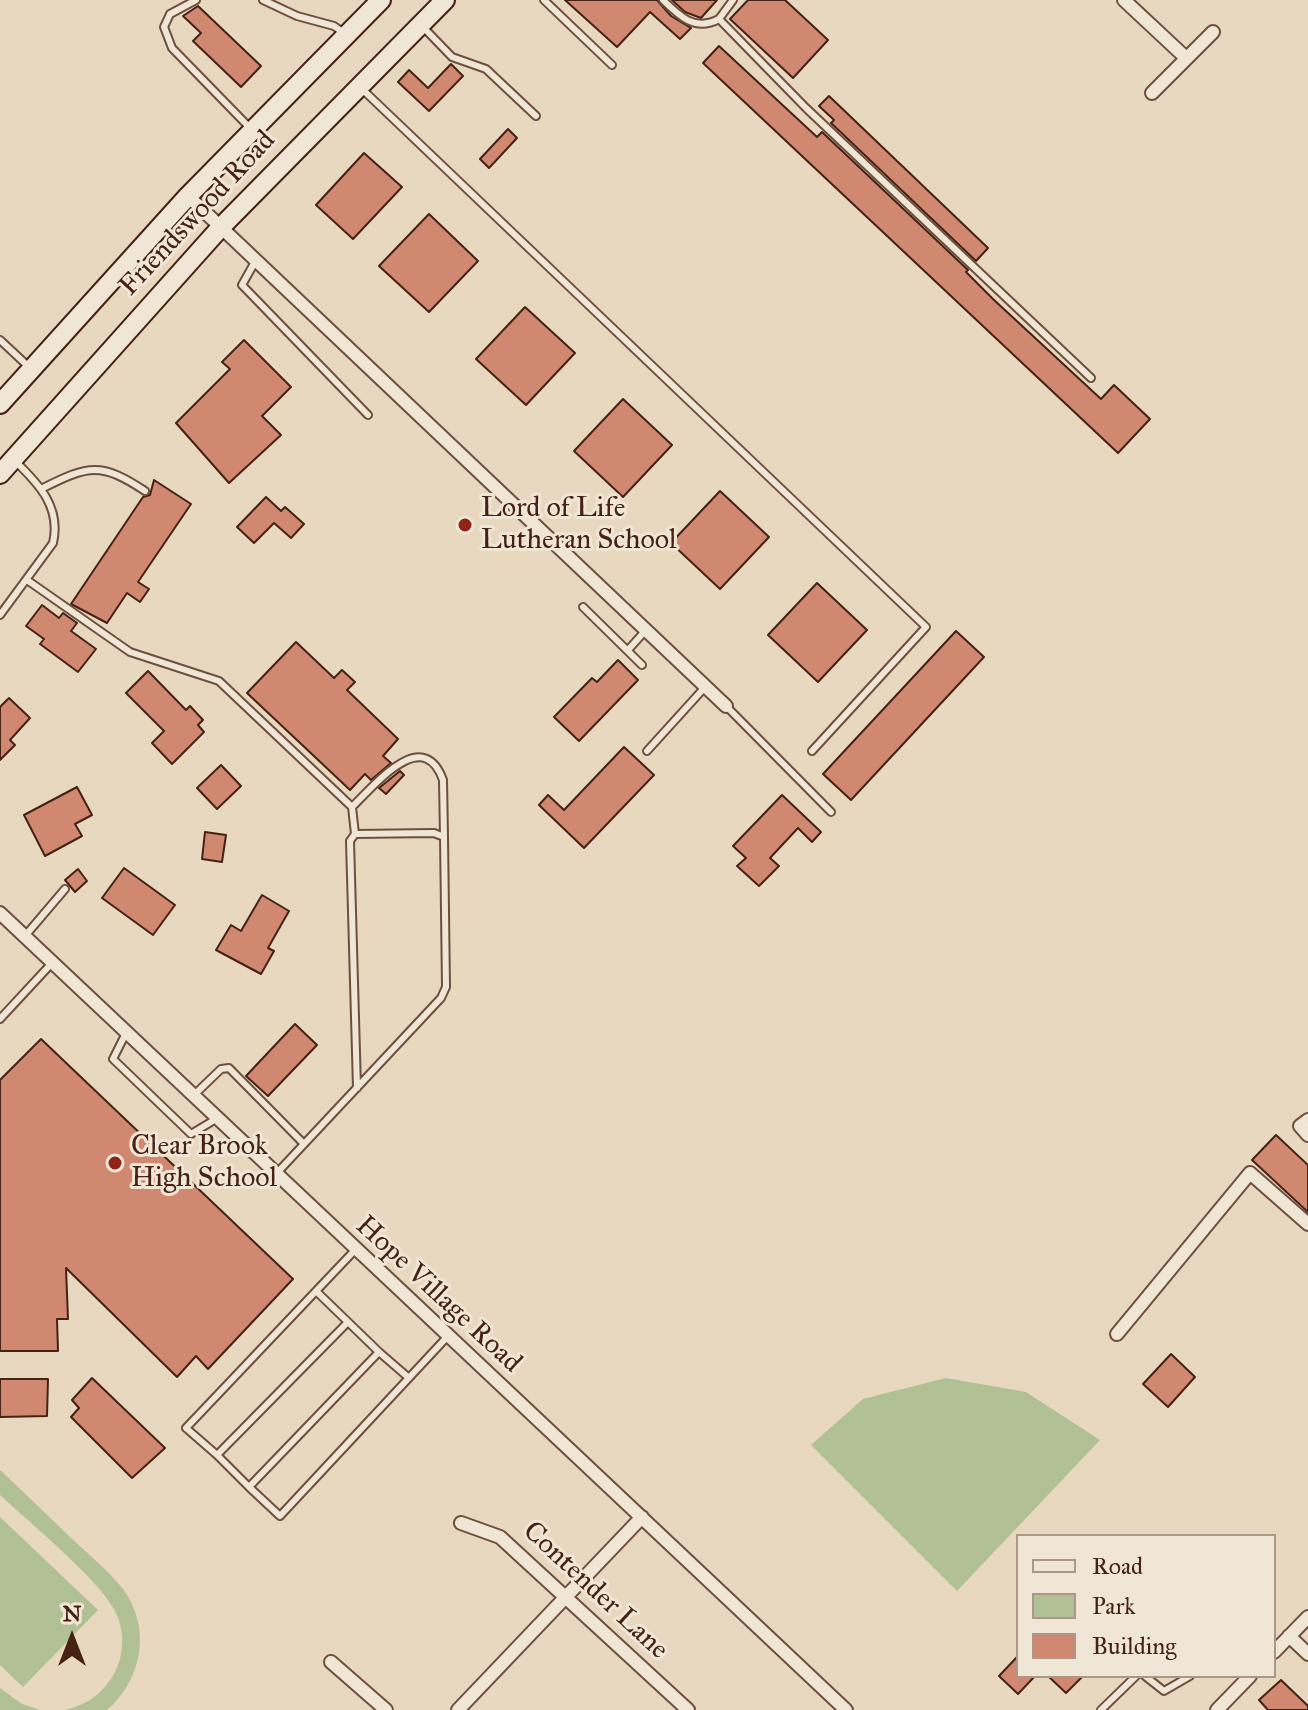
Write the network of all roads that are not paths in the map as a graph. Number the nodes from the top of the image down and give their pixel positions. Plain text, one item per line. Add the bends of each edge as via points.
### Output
1 (196, 0) edge
2 (263, 0) edge
3 (381, 0) edge
4 (445, 0) edge
5 (544, 0) edge
6 (663, 0) edge
7 (733, 0) edge
8 (1131, 2) edge
9 (719, 19) junction
10 (420, 25) junction
11 (1213, 32) dead end
12 (347, 35) junction
13 (1185, 57) junction
14 (612, 65) dead end
15 (359, 87) junction
16 (1152, 93) dead end
17 (536, 116) dead end
18 (252, 131) junction
19 (188, 196) junction
20 (221, 227) junction
21 (256, 260) junction
22 (0, 340) edge
23 (32, 369) junction
24 (1091, 378) dead end
25 (0, 404) edge
26 (368, 415) dead end
27 (13, 460) junction
28 (0, 474) edge
29 (43, 488) junction
30 (145, 491) dead end
31 (27, 580) junction
32 (583, 607) dead end
33 (0, 615) edge
34 (646, 630) junction
35 (628, 650) junction
36 (642, 665) dead end
37 (706, 686) junction
38 (726, 706) joint
39 (647, 751) dead end
40 (812, 751) dead end
41 (352, 807) junction
42 (831, 812) dead end
43 (355, 834) junction
44 (444, 837) junction
45 (65, 889) dead end
46 (0, 913) edge
47 (25, 936) junction
48 (52, 963) junction
49 (0, 1019) edge
50 (126, 1033) junction
51 (357, 1088) junction
52 (193, 1096) junction
53 (216, 1119) junction
54 (1308, 1120) edge
55 (1308, 1135) edge
56 (304, 1144) junction
57 (275, 1175) junction
58 (1308, 1224) edge
59 (355, 1250) junction
60 (316, 1291) junction
61 (348, 1322) junction
62 (1117, 1334) dead end
63 (448, 1336) junction
64 (379, 1352) junction
65 (409, 1378) junction
66 (217, 1455) junction
67 (249, 1487) junction
68 (642, 1517) junction
69 (461, 1523) dead end
70 (566, 1596) junction
71 (1308, 1617) edge
72 (1289, 1636) junction
73 (1276, 1650) edge
74 (1308, 1654) edge
75 (331, 1662) dead end
76 (1134, 1678) edge
77 (1148, 1678) edge
78 (1187, 1678) edge
79 (1245, 1678) edge
80 (386, 1710) edge
81 (458, 1710) edge
82 (688, 1710) edge
83 (846, 1710) edge
84 (1101, 1710) edge
85 (1217, 1710) edge

1 - 18 lane via 170,14 164,27 172,48
2 - 12 lane
3 - 12 main road, Friendswood Road
4 - 10 main road, Friendswood Road
5 - 14 lane
6 - 9 lane via 684,21 708,25
7 - 9 lane
8 - 13 street
9 - 24 lane
10 - 15 main road, Friendswood Road
10 - 17 lane via 452,57 486,69
11 - 13 street
12 - 18 main road, Friendswood Road
13 - 16 street
15 - 20 main road, Friendswood Road
15 - 40 lane via 926,627
18 - 19 main road, Friendswood Road
19 - 20 street
19 - 23 main road, Friendswood Road
20 - 21 street
20 - 27 main road, Friendswood Road
21 - 26 lane via 242,285
21 - 34 street
22 - 23 lane
23 - 25 main road, Friendswood Road
27 - 28 main road, Friendswood Road
27 - 29 lane
29 - 30 lane via 79,470 100,469 115,471
29 - 31 lane via 56,530
31 - 33 lane
31 - 41 lane via 130,652 219,681
32 - 35 lane
34 - 35 lane
34 - 37 street
35 - 36 lane
37 - 38 street
37 - 39 lane
38 - 42 lane
41 - 43 lane
41 - 44 lane via 396,765 425,759 443,780
43 - 44 lane
43 - 51 lane via 350,841
44 - 51 lane via 446,987
45 - 47 lane
46 - 47 street, Hope Village Road
47 - 48 street, Hope Village Road
48 - 49 lane
48 - 50 street, Hope Village Road
50 - 52 street, Hope Village Road
50 - 53 lane via 113,1059 191,1134
51 - 56 lane
52 - 53 street, Hope Village Road
52 - 56 lane via 221,1069 229,1068
53 - 57 street, Hope Village Road
54 - 55 street via 1300,1126
56 - 57 lane
57 - 59 street, Hope Village Road
58 - 62 street via 1250,1173
59 - 60 lane
59 - 63 street, Hope Village Road
60 - 61 lane
60 - 66 lane via 186,1428
61 - 64 lane
61 - 66 lane
63 - 65 lane
63 - 68 street, Hope Village Road
64 - 65 lane
64 - 67 lane
65 - 67 lane via 280,1516
66 - 67 lane
68 - 70 street
68 - 83 street, Hope Village Road
69 - 70 street, Contender Lane via 500,1537
70 - 81 street
70 - 82 street, Contender Lane
71 - 72 street
72 - 73 street
72 - 74 street
75 - 80 street
76 - 84 lane
77 - 78 lane via 1164,1691
79 - 85 street

